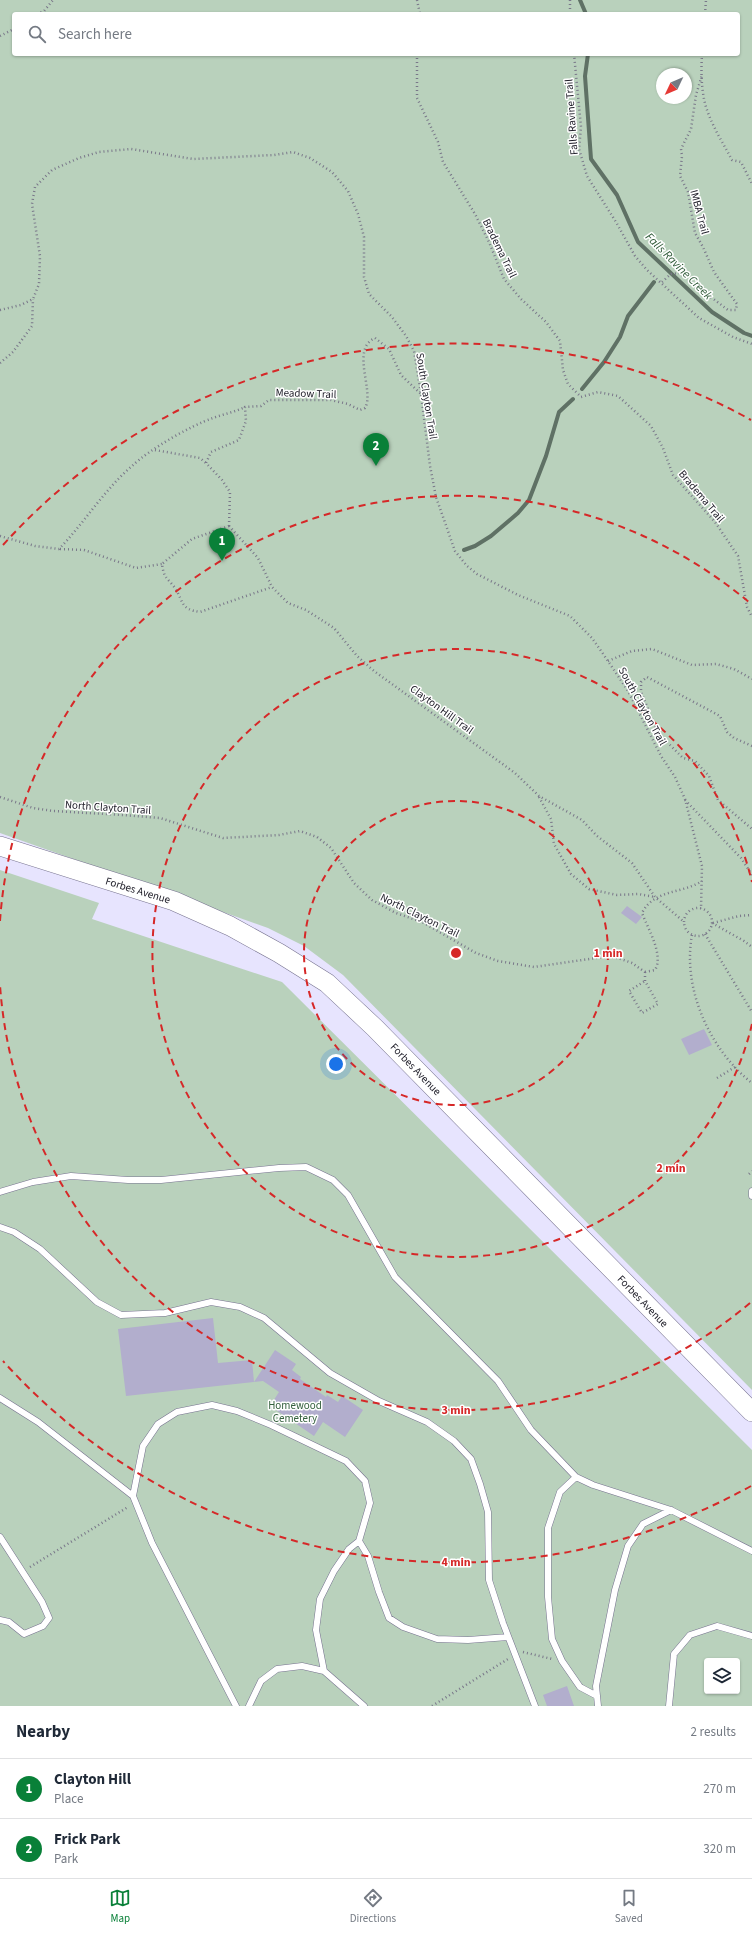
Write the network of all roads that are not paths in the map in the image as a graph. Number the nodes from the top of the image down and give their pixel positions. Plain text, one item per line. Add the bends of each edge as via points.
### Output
1 (0, 846) edge
2 (752, 1191) edge
3 (0, 1192) edge
4 (752, 1196) edge
5 (0, 1226) edge
6 (0, 1398) edge
7 (752, 1412) edge
8 (576, 1477) junction
9 (134, 1499) junction
10 (670, 1510) junction
11 (0, 1537) edge
12 (359, 1541) junction
13 (752, 1551) edge
14 (0, 1620) edge
15 (752, 1636) edge
16 (508, 1637) junction
17 (324, 1671) junction
18 (597, 1696) junction
19 (236, 1706) edge
20 (249, 1706) edge
21 (364, 1706) edge
22 (535, 1706) edge
23 (598, 1706) edge
24 (669, 1706) edge

1 - 7 main road, Forbes Avenue via 174,901 230,926 327,983 375,1028
2 - 4 lane
3 - 8 lane via 32,1182 71,1176 161,1180 306,1167 333,1180 348,1195 395,1277 498,1381 531,1430
5 - 16 lane via 40,1249 97,1302 121,1315 166,1313 211,1302 240,1307 264,1318 330,1373 378,1401 427,1422 454,1442 471,1459 488,1512 489,1580
6 - 9 lane via 38,1422
8 - 10 lane
8 - 18 lane via 560,1492 548,1528 548,1604 552,1639 562,1661 580,1687
9 - 12 lane via 143,1446 158,1424 177,1412 212,1405 238,1411 346,1461 366,1481 370,1503
9 - 19 lane via 152,1543
10 - 13 lane
10 - 18 lane via 643,1524 628,1546 614,1598 596,1686
11 - 14 lane via 42,1602 49,1618 43,1626 24,1634 9,1622
12 - 16 lane via 368,1556 389,1618 402,1628 437,1639
12 - 17 lane via 349,1549 334,1571 320,1599 316,1630
15 - 24 lane via 717,1626 690,1635 674,1654
16 - 22 lane
17 - 20 lane via 302,1666 276,1669 261,1681
17 - 21 lane
18 - 23 lane

